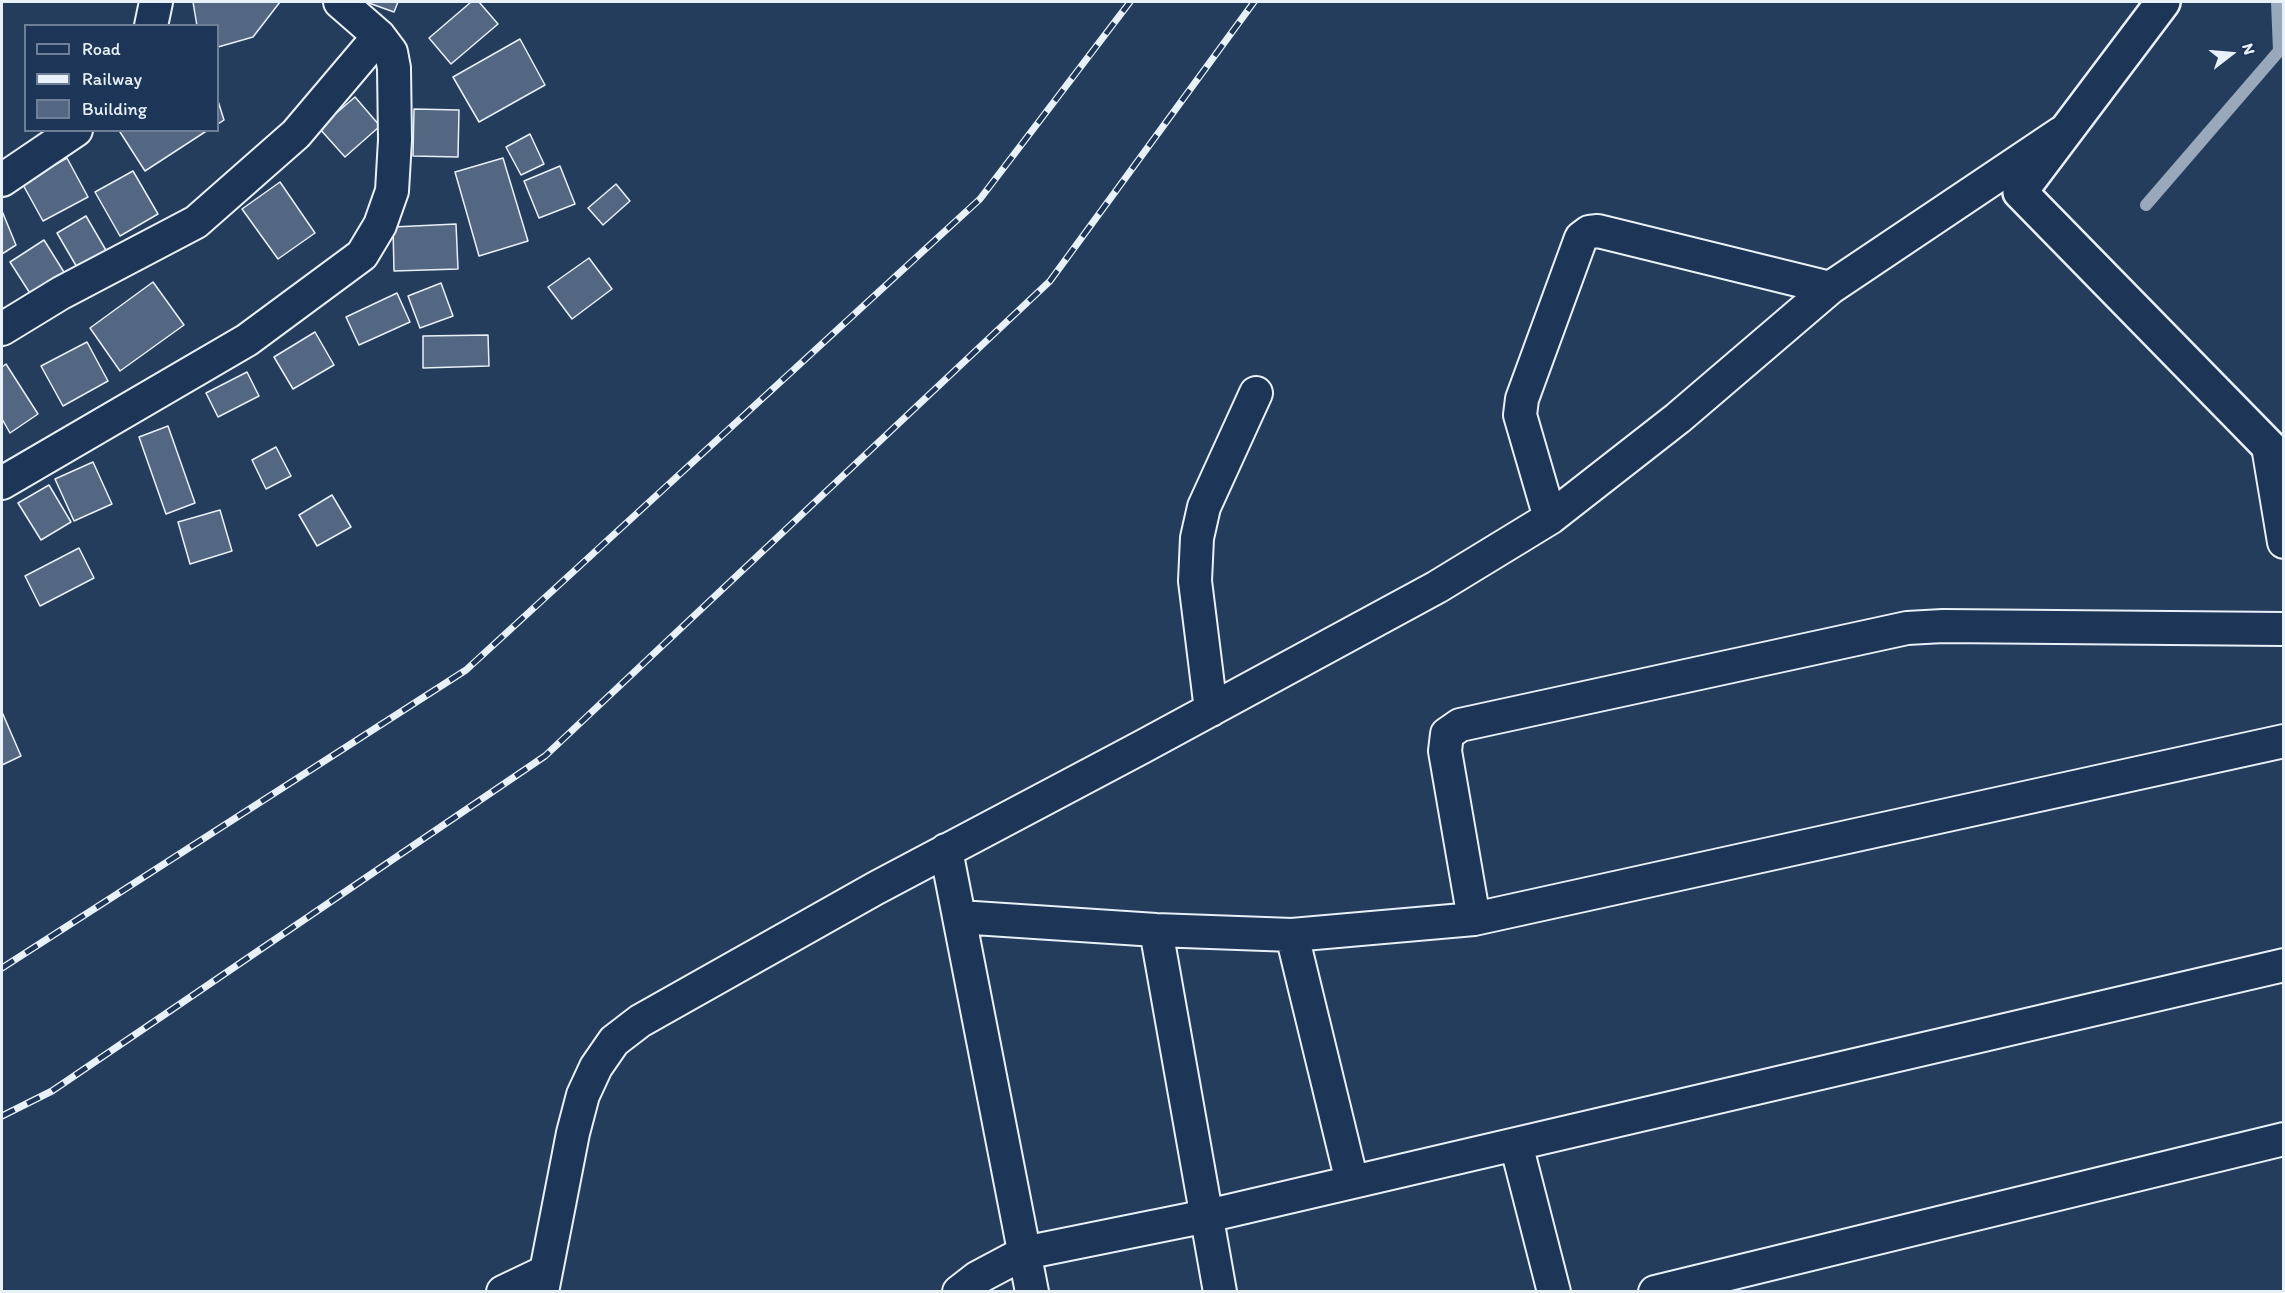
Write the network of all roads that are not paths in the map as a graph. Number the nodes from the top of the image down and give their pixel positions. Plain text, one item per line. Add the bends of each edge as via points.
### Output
1 (156, 2) edge
2 (340, 2) edge
3 (2163, 2) edge
4 (151, 24) edge
5 (379, 36) junction
6 (2064, 131) junction
7 (73, 132) edge
8 (2, 180) edge
9 (1830, 288) junction
10 (2, 329) edge
11 (1256, 393) dead end
12 (2276, 454) edge
13 (2, 483) edge
14 (1550, 518) junction
15 (2283, 542) edge
16 (2283, 629) edge
17 (1211, 710) junction
18 (2283, 741) edge
19 (946, 850) junction
20 (959, 917) junction
21 (1474, 919) junction
22 (1156, 930) junction
23 (1292, 935) junction
24 (2283, 965) edge
25 (2283, 1139) edge
26 (1516, 1144) junction
27 (1352, 1182) junction
28 (1207, 1216) junction
29 (1024, 1253) junction
30 (544, 1282) edge
31 (503, 1292) edge
32 (959, 1292) edge
33 (1032, 1292) edge
34 (1221, 1292) edge
35 (1554, 1292) edge
36 (1655, 1292) edge

1 - 4 street
2 - 5 street
3 - 6 street
5 - 10 street via 296,134 196,222 61,293
5 - 13 street via 391,52 394,68 392,191 380,225 362,255 247,340
6 - 9 street
6 - 12 street via 2020,192
7 - 8 street
9 - 14 street via 1678,418
9 - 14 street via 1598,231 1581,238 1521,399 1520,415
11 - 17 street via 1204,507 1197,538 1195,581
12 - 15 street
14 - 17 street via 1437,587
16 - 21 street via 1906,628 1460,725 1448,734 1445,751
17 - 19 street
18 - 21 street
19 - 20 street
19 - 30 street via 640,1021 614,1041 583,1095
20 - 22 street
20 - 29 street
21 - 23 street
22 - 23 street
22 - 28 street
23 - 27 street
24 - 26 street
25 - 36 street
26 - 27 street
26 - 35 street
27 - 28 street
28 - 29 street
28 - 34 street
29 - 32 street
29 - 33 street
30 - 31 street

